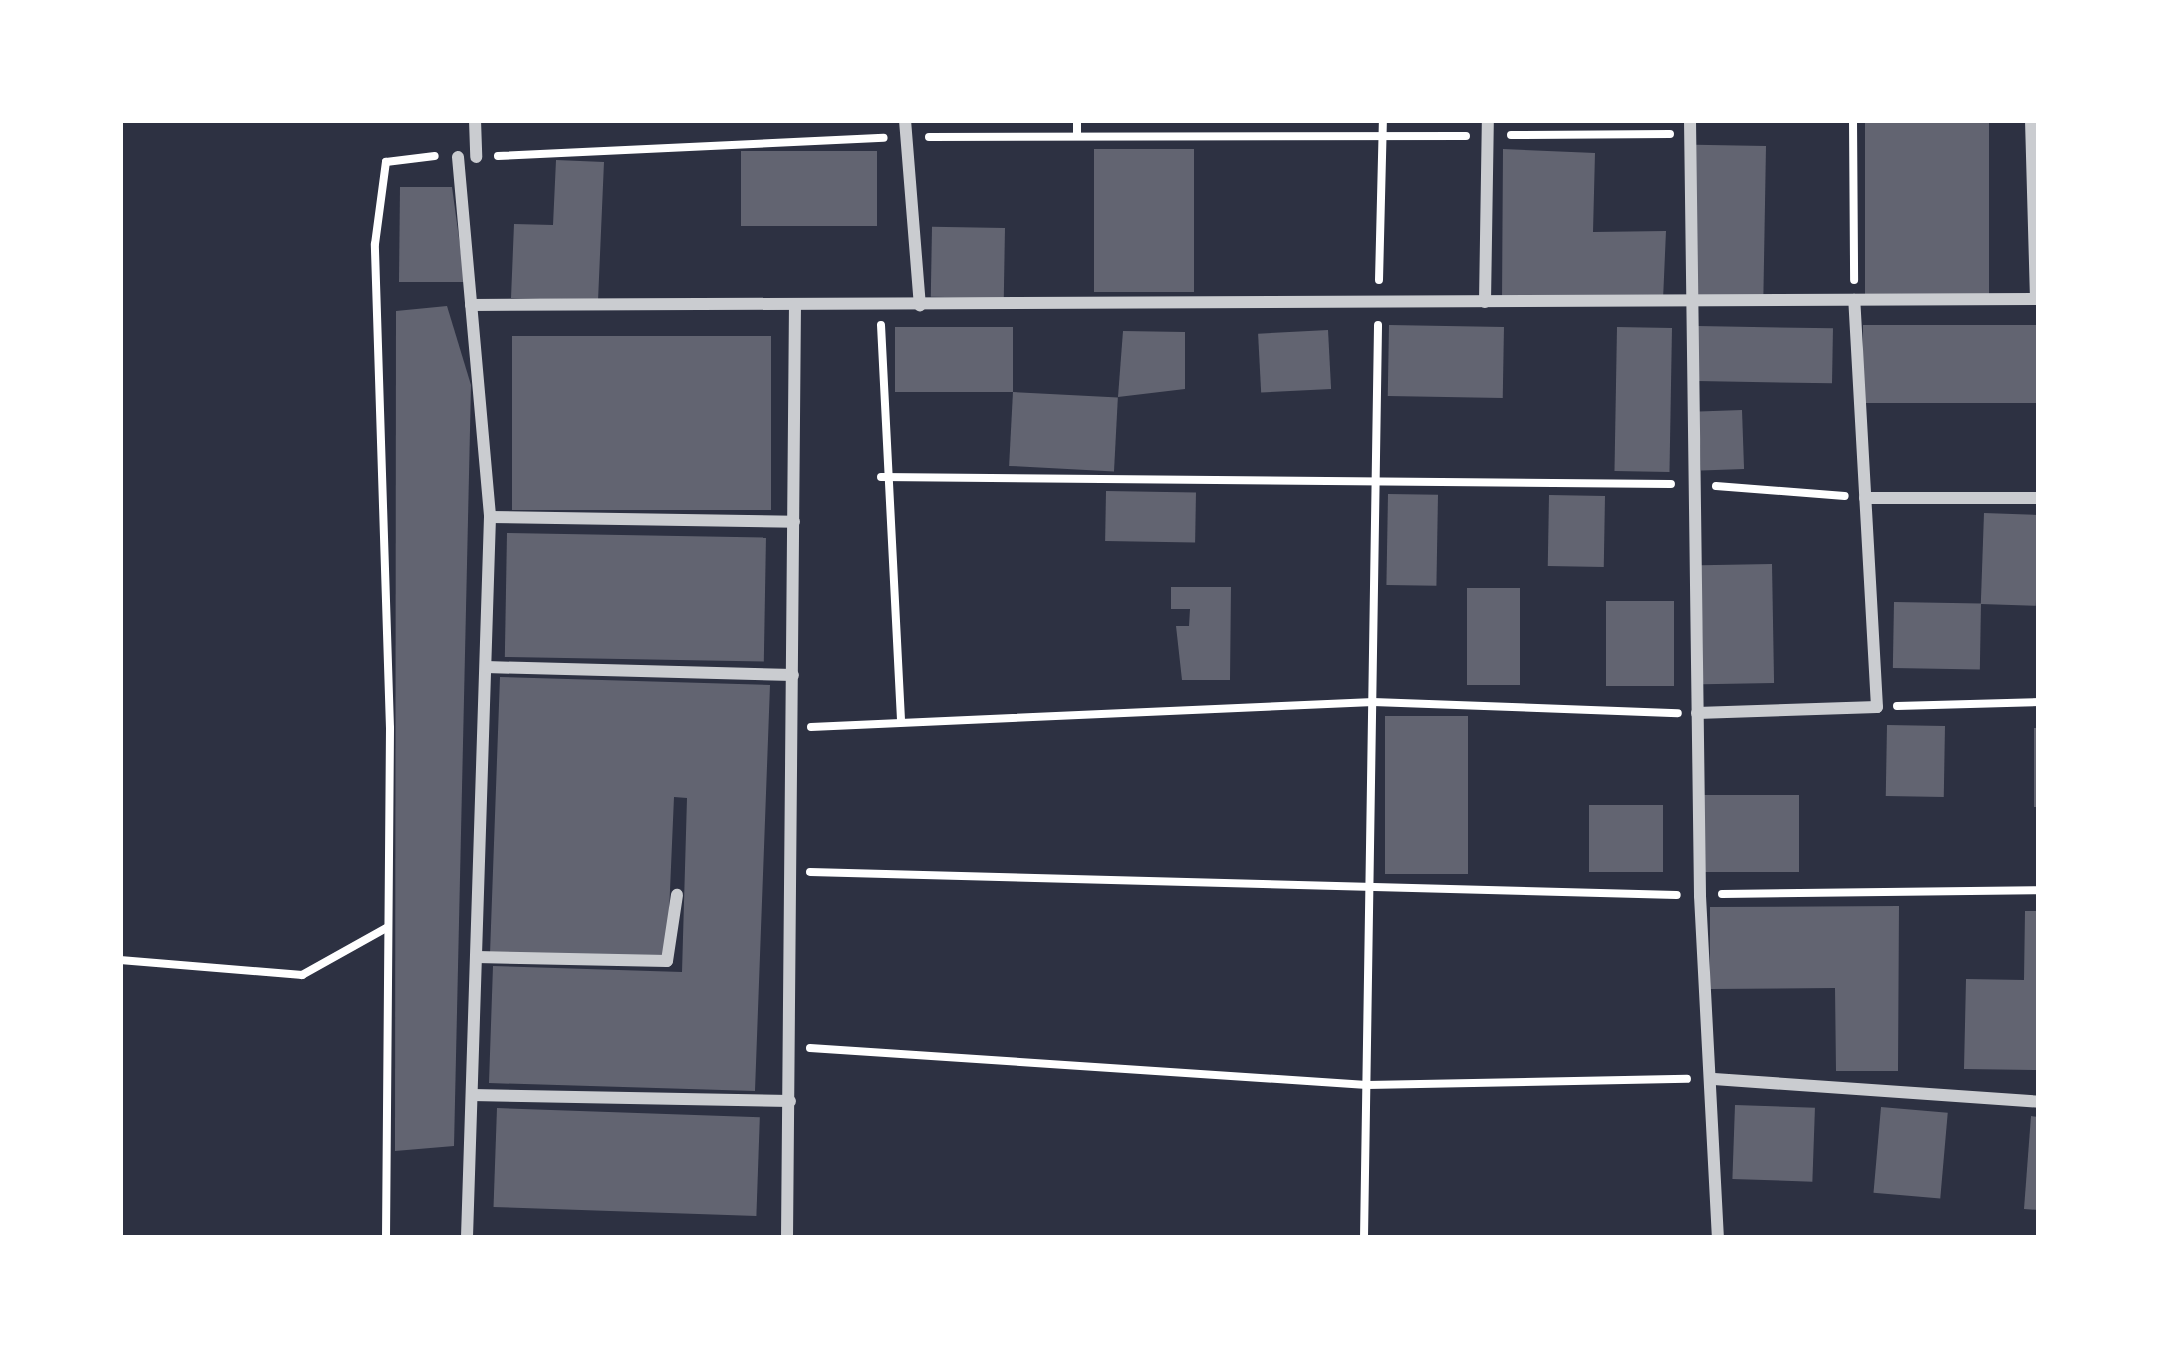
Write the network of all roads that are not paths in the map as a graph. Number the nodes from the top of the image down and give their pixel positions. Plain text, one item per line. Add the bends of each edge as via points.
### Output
1 (475, 120) edge
2 (905, 120) edge
3 (1488, 120) edge
4 (2031, 120) edge
5 (1690, 127) edge
6 (2035, 142) edge
7 (458, 157) road end
8 (476, 157) road end
9 (2038, 298) edge
10 (1691, 300) junction
11 (1854, 300) junction
12 (1486, 302) junction
13 (471, 305) junction
14 (795, 305) junction
15 (920, 305) junction
16 (1865, 498) junction
17 (2039, 498) edge
18 (490, 517) junction
19 (794, 522) junction
20 (486, 667) junction
21 (793, 675) junction
22 (1697, 713) junction
23 (676, 895) dead end
24 (477, 957) junction
25 (1714, 1079) junction
26 (472, 1095) junction
27 (790, 1101) junction
28 (2039, 1102) edge
29 (467, 1238) edge
30 (788, 1238) edge
31 (1718, 1238) edge

1 - 8 street
2 - 15 street
3 - 12 street
4 - 6 street
5 - 10 street
6 - 9 street
7 - 13 street
9 - 11 street
10 - 11 street
10 - 12 street
10 - 22 street
11 - 16 street
12 - 15 street
13 - 14 street
13 - 18 street
14 - 15 street
14 - 19 street
16 - 17 street
16 - 22 street via 1877,706
18 - 19 street
18 - 20 street
19 - 21 street
20 - 21 street
20 - 24 street
21 - 27 street
22 - 25 street
23 - 24 street via 667,962
24 - 26 street
25 - 28 street
25 - 31 street
26 - 27 street
26 - 29 street
27 - 30 street

